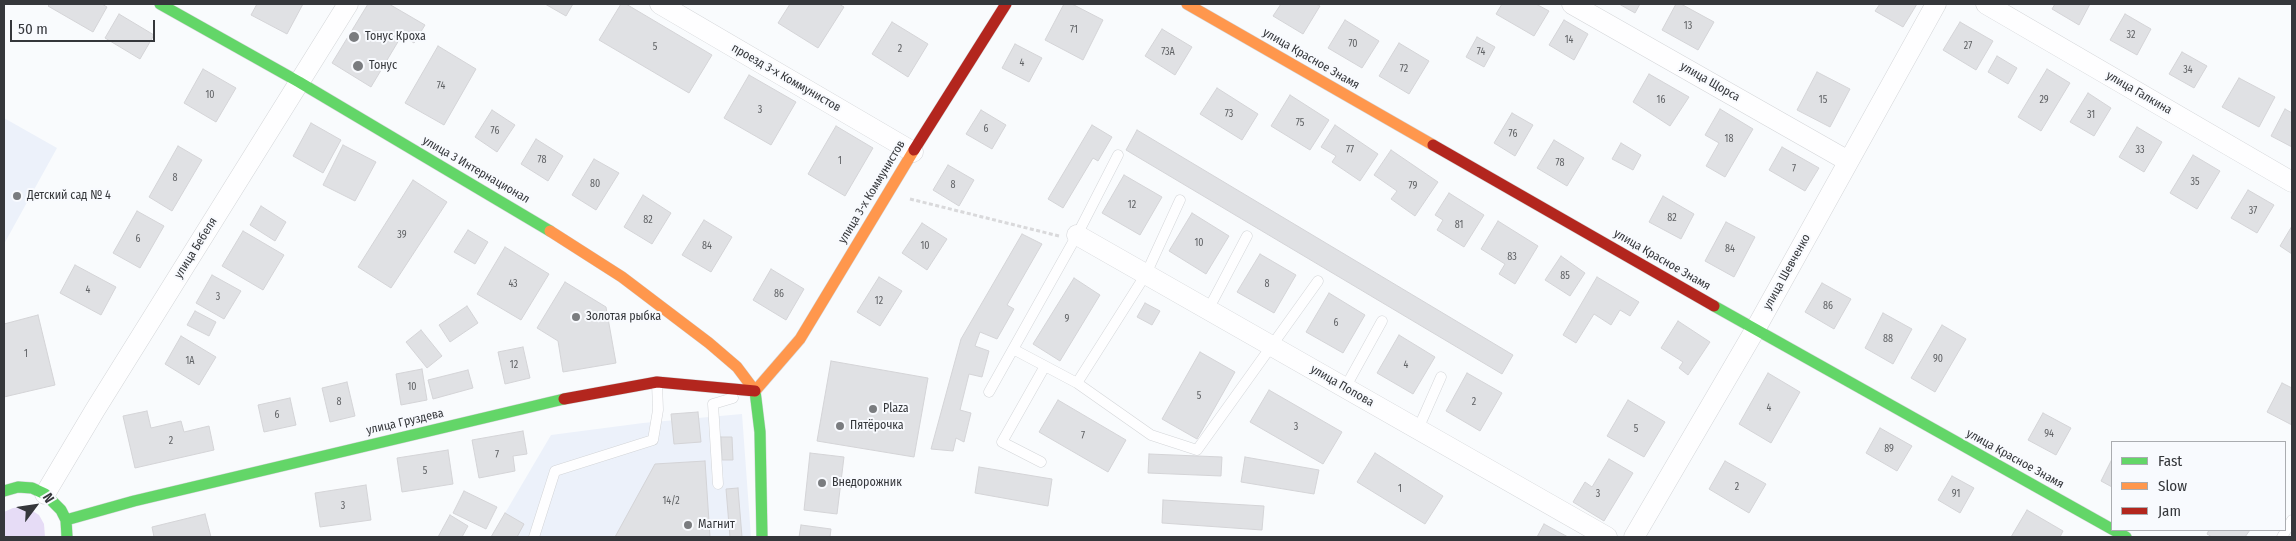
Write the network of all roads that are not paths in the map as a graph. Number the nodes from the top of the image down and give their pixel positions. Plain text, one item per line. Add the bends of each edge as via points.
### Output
1 (160, 4) edge
2 (348, 4) edge
3 (660, 4) edge
4 (1006, 4) edge
5 (1187, 4) edge
6 (1572, 4) edge
7 (1936, 4) edge
8 (1986, 4) edge
9 (299, 82) junction
10 (913, 152) junction
11 (1118, 155) dead end
12 (1848, 161) junction
13 (2292, 182) edge
14 (1180, 200) dead end
15 (1077, 235) junction
16 (1247, 236) dead end
17 (1146, 274) junction
18 (1318, 281) dead end
19 (1208, 310) junction
20 (1382, 321) dead end
21 (1755, 330) junction
22 (1273, 347) junction
23 (1013, 350) junction
24 (1046, 366) junction
25 (1441, 377) dead end
26 (657, 382) junction
27 (1077, 383) junction
28 (1345, 388) junction
29 (756, 391) junction
30 (989, 392) dead end
31 (1418, 429) junction
32 (1041, 462) dead end
33 (718, 484) dead end
34 (4, 491) edge
35 (45, 494) junction
36 (66, 520) junction
37 (2111, 529) edge
38 (67, 537) edge
39 (534, 537) edge
40 (762, 537) edge
41 (1607, 537) edge
42 (1634, 537) edge

1 - 9 street, улица 3 Интернационал
2 - 9 street, улица Бебеля
3 - 10 street, проезд 3-х Коммунистов
4 - 10 street, улица 3-х Коммунистов
5 - 21 street, улица Красное Знамя
6 - 12 street, улица Щорса
7 - 12 street, улица Шевченко
8 - 13 street, улица Галкина
9 - 29 street, улица 3 Интернационал via 546,228 622,277 709,342 737,366
9 - 35 street, улица Бебеля
10 - 29 street, улица 3-х Коммунистов via 800,339
11 - 15 lane
12 - 21 street, улица Шевченко
14 - 17 lane
15 - 17 street, улица Попова
15 - 23 lane
16 - 19 lane
17 - 19 street, улица Попова
17 - 27 lane
18 - 22 lane
19 - 22 street, улица Попова
20 - 28 lane
21 - 37 street, улица Красное Знамя
21 - 42 street, улица Шевченко
22 - 27 lane via 1197,450 1151,435
22 - 28 street, улица Попова
23 - 24 lane
23 - 30 lane
24 - 27 lane
24 - 32 lane via 1002,442
25 - 31 lane
26 - 29 street, улица Груздева
26 - 36 street, улица Груздева via 544,403
26 - 39 lane via 658,410 653,440 555,471
28 - 31 street, улица Попова
29 - 33 lane via 713,404
29 - 40 street
31 - 41 street, улица Попова
34 - 35 street via 32,488
35 - 36 street via 54,500
36 - 38 street

